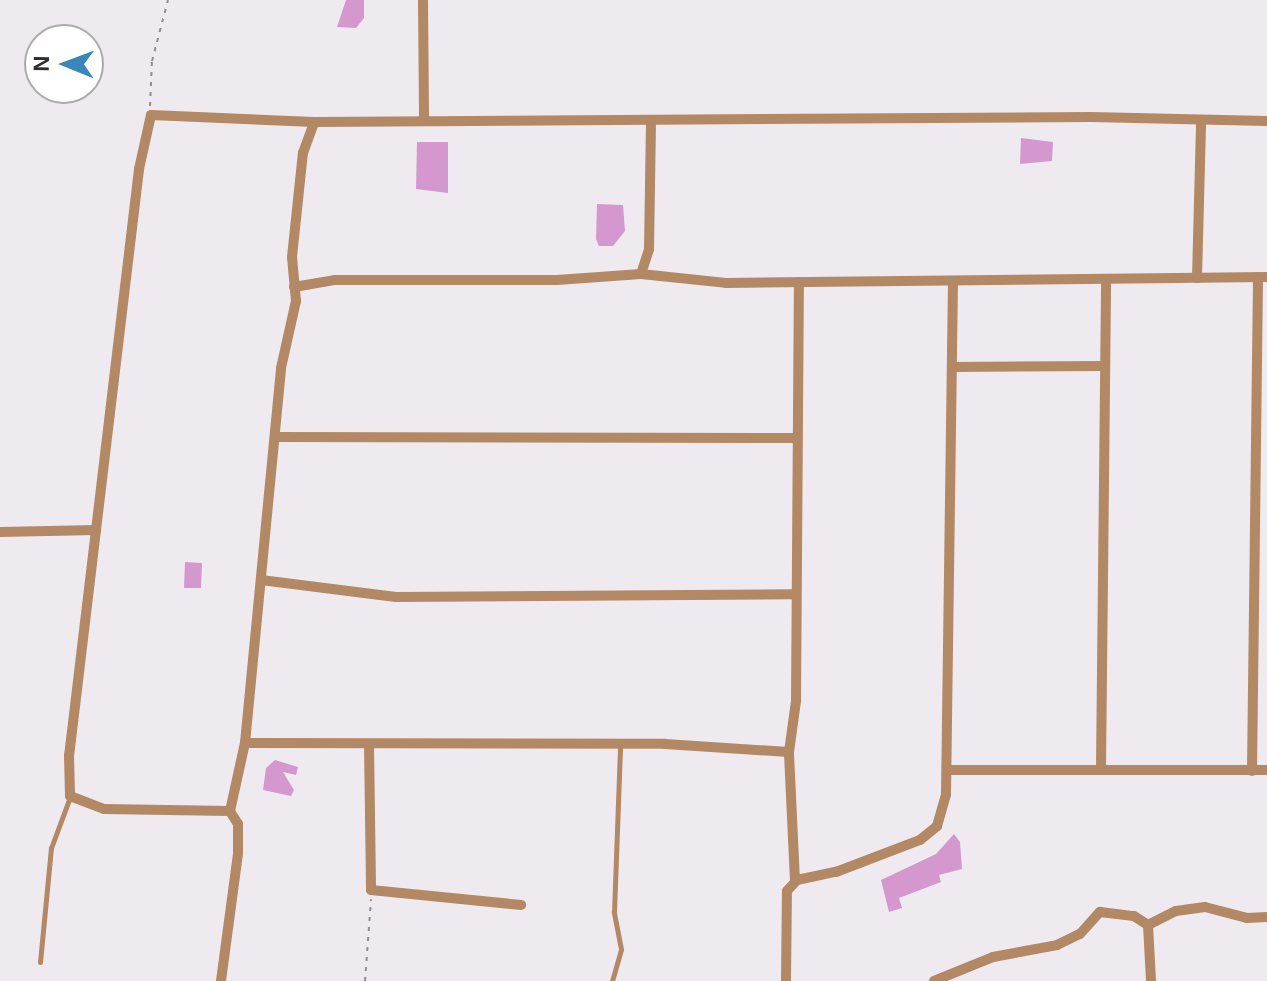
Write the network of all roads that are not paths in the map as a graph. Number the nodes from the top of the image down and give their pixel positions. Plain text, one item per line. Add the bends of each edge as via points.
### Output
1 (423, 0) edge
2 (424, 119) junction
3 (651, 120) junction
4 (1201, 121) junction
5 (1267, 121) edge
6 (314, 122) junction
7 (641, 274) junction
8 (1262, 277) edge
9 (1197, 278) junction
10 (1106, 280) junction
11 (799, 282) junction
12 (953, 282) junction
13 (294, 287) junction
14 (1105, 366) junction
15 (952, 367) junction
16 (275, 437) junction
17 (796, 438) junction
18 (96, 530) junction
19 (0, 532) edge
20 (261, 580) junction
21 (793, 594) junction
22 (245, 743) junction
23 (369, 744) junction
24 (620, 745) junction
25 (789, 752) junction
26 (1101, 768) junction
27 (947, 770) junction
28 (1267, 770) edge
29 (1252, 771) junction
30 (70, 796) junction
31 (230, 811) junction
32 (795, 881) junction
33 (521, 905) dead end
34 (1267, 917) edge
35 (1148, 925) junction
36 (40, 962) dead end
37 (221, 981) edge
38 (612, 981) edge
39 (786, 981) edge
40 (934, 981) edge
41 (1151, 981) edge

1 - 2 street
2 - 3 street
2 - 6 street
3 - 4 street
3 - 7 street via 649,249
4 - 5 street
4 - 9 street
6 - 13 street via 303,153 292,257
6 - 18 street via 151,115 139,169
7 - 11 street via 726,283
7 - 13 street via 570,280 335,280
8 - 9 street
8 - 29 street
9 - 10 street
10 - 12 street
10 - 14 street
11 - 12 street
11 - 17 street
12 - 15 street
13 - 16 street
14 - 15 street
14 - 26 street
15 - 27 street
16 - 17 street
16 - 20 street
17 - 21 street
18 - 19 street
18 - 30 street via 69,755
20 - 21 street via 396,597
20 - 22 street
21 - 25 street via 796,701
22 - 23 street
22 - 31 street
23 - 24 street
23 - 33 street via 371,890
24 - 25 street
24 - 38 lane via 614,912 621,949
25 - 32 street
26 - 27 street
26 - 29 street
27 - 32 street via 937,826 920,840 836,872
28 - 29 street
30 - 31 street via 104,809
30 - 36 lane via 51,848
31 - 37 street via 238,824 238,853
32 - 39 street via 787,891
34 - 35 street via 1247,918 1205,907 1176,911
35 - 40 street via 1134,916 1100,912 1080,934 1057,945 993,957
35 - 41 street

